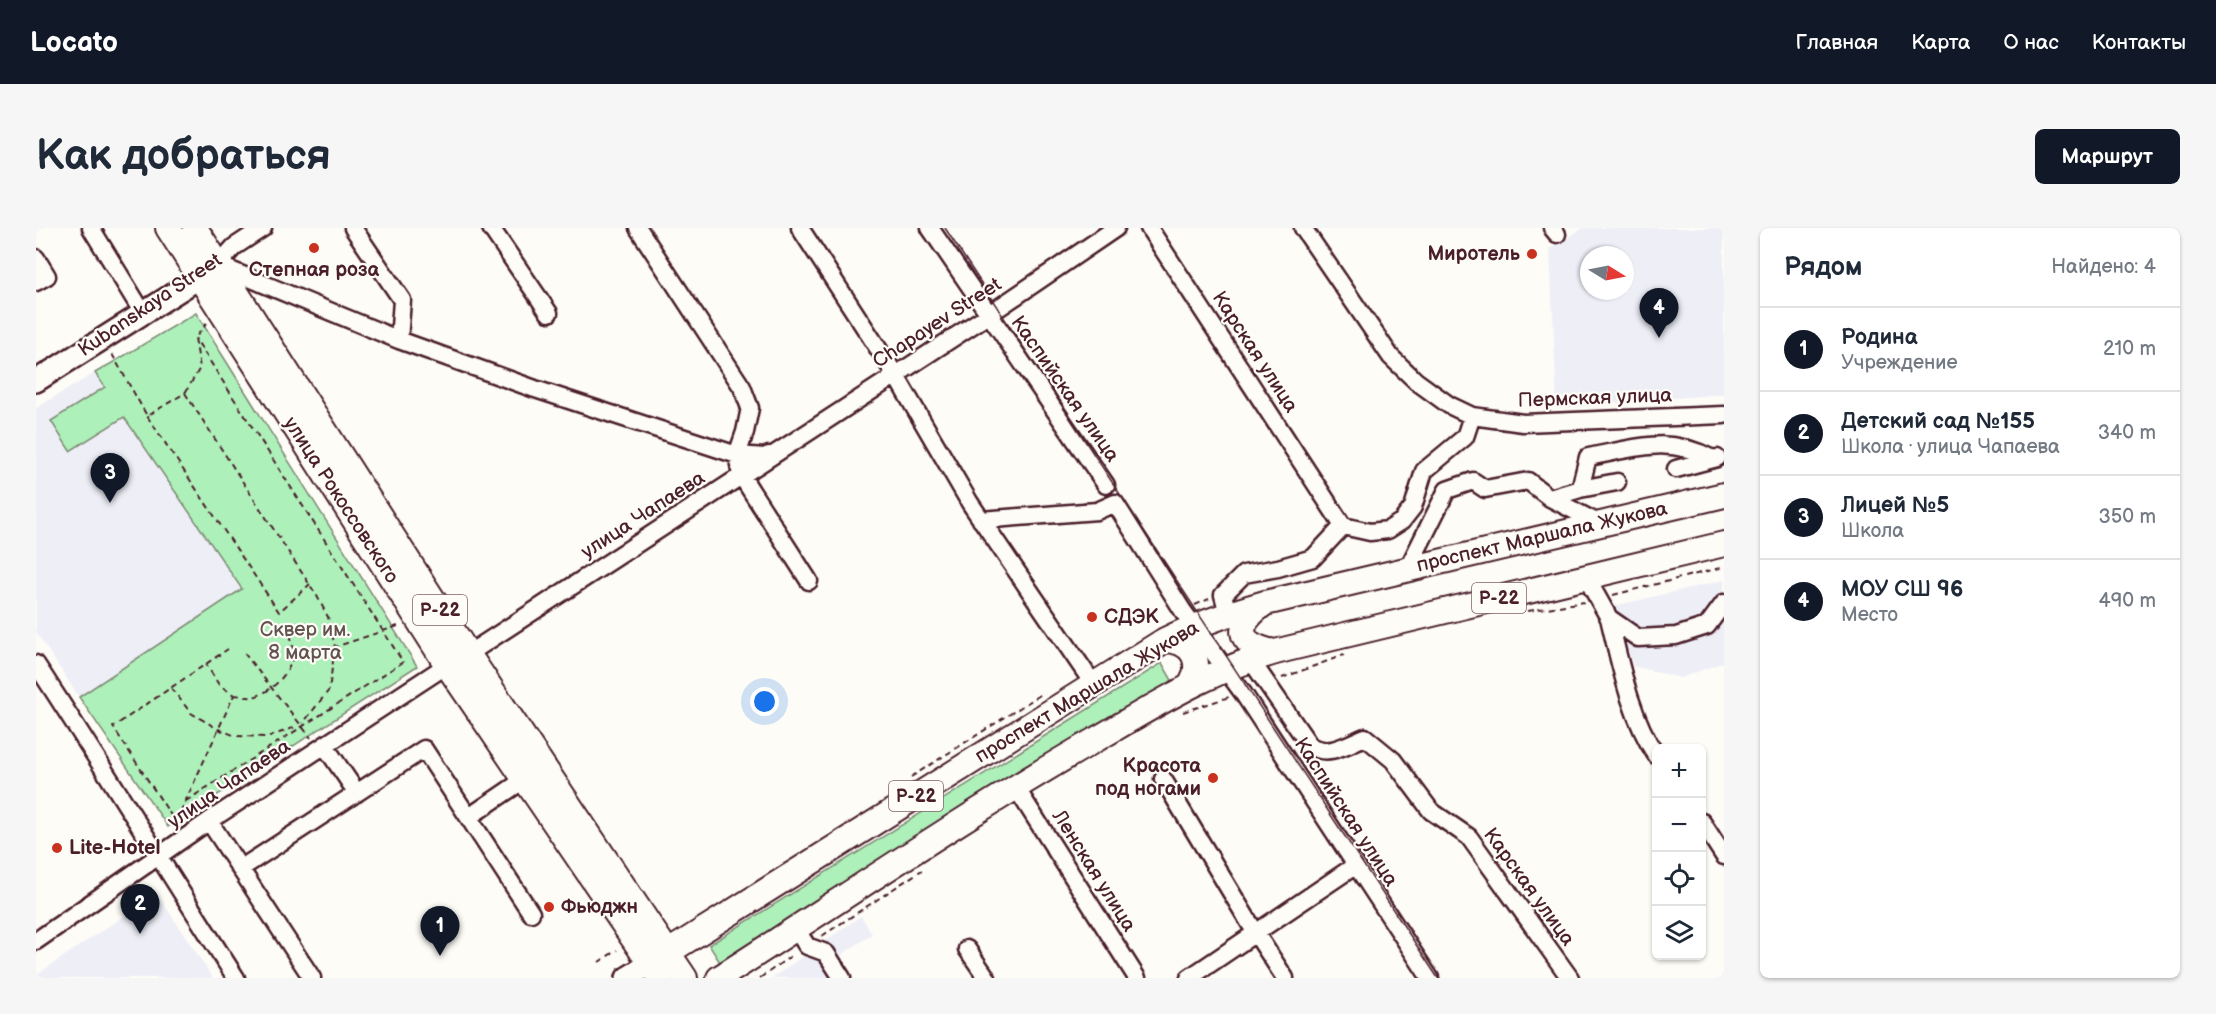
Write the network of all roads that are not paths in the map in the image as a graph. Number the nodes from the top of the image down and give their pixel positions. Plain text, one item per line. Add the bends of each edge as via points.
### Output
1 (92, 228) edge
2 (168, 228) edge
3 (195, 228) edge
4 (263, 228) edge
5 (353, 228) edge
6 (491, 228) edge
7 (638, 228) edge
8 (800, 228) edge
9 (930, 228) edge
10 (1116, 228) edge
11 (1149, 228) edge
12 (1303, 228) edge
13 (36, 258) edge
14 (209, 271) junction
15 (36, 282) edge
16 (143, 313) junction
17 (549, 313) dead end
18 (988, 315) junction
19 (399, 340) junction
20 (896, 375) junction
21 (36, 381) edge
22 (1724, 415) edge
23 (1472, 416) junction
24 (780, 450) junction
25 (737, 455) junction
26 (1718, 458) edge
27 (1676, 469) dead end
28 (741, 475) junction
29 (1617, 482) dead end
30 (1106, 485) dead end
31 (1580, 489) junction
32 (1724, 495) edge
33 (1550, 498) junction
34 (981, 520) junction
35 (1600, 524) junction
36 (1343, 526) junction
37 (1724, 544) edge
38 (1408, 568) junction
39 (1587, 577) junction
40 (809, 581) dead end
41 (1265, 603) junction
42 (1724, 603) edge
43 (1228, 613) junction
44 (1609, 618) junction
45 (1194, 626) junction
46 (1165, 640) junction
47 (1274, 652) junction
48 (1250, 659) junction
49 (458, 660) junction
50 (36, 664) edge
51 (1226, 668) junction
52 (1094, 685) junction
53 (1190, 686) junction
54 (325, 746) junction
55 (1652, 749) edge
56 (525, 779) junction
57 (1163, 779) dead end
58 (1015, 786) junction
59 (357, 793) junction
60 (469, 817) junction
61 (210, 821) junction
62 (1706, 829) edge
63 (1724, 856) edge
64 (158, 857) junction
65 (1356, 865) junction
66 (240, 869) junction
67 (531, 913) dead end
68 (1254, 932) junction
69 (38, 935) edge
70 (801, 938) junction
71 (967, 949) dead end
72 (660, 964) edge
73 (236, 978) edge
74 (312, 978) edge
75 (627, 978) edge
76 (685, 978) edge
77 (719, 978) edge
78 (842, 978) edge
79 (987, 978) edge
80 (1137, 978) edge
81 (1189, 978) edge
82 (1285, 978) edge
83 (1430, 978) edge
84 (1570, 978) edge

1 - 16 street
2 - 14 highway, улица Рокоссовского / Р-22
3 - 14 highway, улица Рокоссовского / Р-22
4 - 14 street, Kubanskaya Street via 234,247
5 - 19 street via 402,300
6 - 17 street
7 - 25 street via 742,387 750,408
8 - 20 street
9 - 18 street, Каспийская улица
10 - 18 street, Chapayev Street
11 - 36 street, Карская улица
12 - 23 street, Пермская улица via 1391,357 1424,387
13 - 15 street via 47,276
14 - 16 main road, Kubanskaya Street
14 - 19 street
14 - 49 highway, улица Рокоссовского / Р-22
14 - 49 highway, улица Рокоссовского / Р-22 via 219,308
16 - 21 main road, Kubanskaya Street
18 - 20 street, Chapayev Street
18 - 30 street, Каспийская улица
19 - 25 street
20 - 24 street, Chapayev Street
20 - 34 street
22 - 23 street, Пермская улица via 1523,423
23 - 36 street via 1465,437 1424,471 1413,507 1402,521 1388,530 1370,532
24 - 25 street via 765,457
24 - 28 street, улица Чапаева
25 - 28 street
26 - 27 street
26 - 31 street via 1661,443 1588,457
28 - 40 street
28 - 49 street, улица Чапаева
29 - 31 street
31 - 33 street
32 - 35 highway, проспект Маршала Жукова / Р-22
33 - 35 street
33 - 38 street via 1527,482 1485,489 1473,482 1447,489
34 - 45 street, Каспийская улица via 1097,511 1115,503
34 - 52 street
35 - 38 highway, проспект Маршала Жукова / Р-22
36 - 43 street via 1313,558 1244,574 1223,595
37 - 39 highway, Р-22
38 - 41 highway, проспект Маршала Жукова / Р-22
39 - 44 street
39 - 47 highway, Р-22
41 - 43 highway, проспект Маршала Жукова / Р-22
41 - 47 highway via 1251,612 1243,624 1243,635 1250,645
42 - 44 street via 1707,626 1676,636 1638,638
43 - 45 highway, проспект Маршала Жукова / Р-22
44 - 55 street via 1626,686
45 - 46 highway, проспект Маршала Жукова / Р-22
45 - 51 street, Каспийская улица
46 - 52 highway, проспект Маршала Жукова / Р-22
46 - 53 highway via 1186,646 1193,654 1197,665
47 - 48 highway, Р-22
48 - 51 highway, Р-22
48 - 84 street, Карская улица via 1310,746 1320,752 1331,751 1365,737 1393,760 1431,811 1469,837
49 - 54 street, улица Чапаева
49 - 56 highway, улица Рокоссовского / Р-22
49 - 72 highway, улица Рокоссовского / Р-22
50 - 64 street
51 - 53 highway, Р-22
51 - 65 street, Каспийская улица
52 - 72 highway, проспект Маршала Жукова / Р-22
53 - 58 highway, Р-22
54 - 59 street
54 - 61 street, улица Чапаева
56 - 60 street
56 - 72 highway, улица Рокоссовского / Р-22
57 - 68 street
58 - 70 highway, Р-22
58 - 80 street, Ленская улица
59 - 60 street via 424,749
59 - 66 street
60 - 67 street
61 - 64 street, улица Чапаева
61 - 66 street
62 - 63 street
64 - 69 street, улица Чапаева
64 - 73 street
65 - 68 street
65 - 83 street, Каспийская улица
66 - 74 street
68 - 81 street
68 - 82 street
70 - 77 highway, Р-22
70 - 78 street via 826,953
71 - 79 street
72 - 75 main road
72 - 76 highway, улица Рокоссовского

